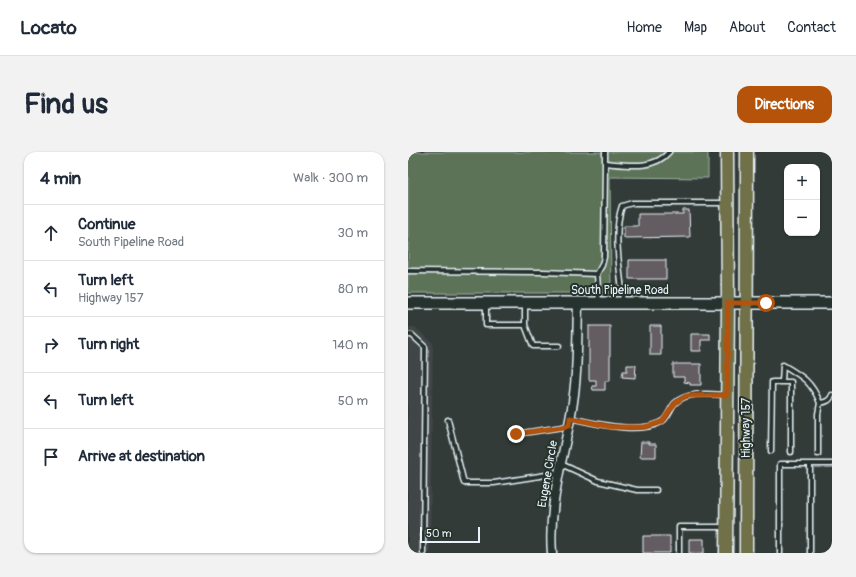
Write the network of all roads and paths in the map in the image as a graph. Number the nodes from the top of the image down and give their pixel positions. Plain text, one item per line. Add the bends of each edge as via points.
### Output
1 (605, 152) edge
2 (670, 152) edge
3 (727, 152) edge
4 (747, 152) edge
5 (605, 163) junction
6 (727, 203) junction
7 (408, 271) edge
8 (597, 274) junction
9 (408, 303) edge
10 (486, 303) junction
11 (525, 303) junction
12 (578, 303) junction
13 (599, 303) junction
14 (623, 303) junction
15 (728, 303) junction
16 (746, 303) junction
17 (832, 303) edge
18 (525, 325) junction
19 (408, 335) edge
20 (559, 346) dead end
21 (782, 382) junction
22 (727, 395) junction
23 (832, 395) edge
24 (820, 403) junction
25 (448, 420) dead end
26 (570, 422) junction
27 (516, 434) dead end
28 (771, 451) dead end
29 (791, 452) dead end
30 (818, 454) dead end
31 (561, 463) junction
32 (810, 464) junction
33 (832, 464) edge
34 (559, 473) junction
35 (656, 490) dead end
36 (726, 527) junction
37 (423, 553) edge
38 (552, 553) edge
39 (679, 553) edge
40 (726, 553) edge
41 (746, 553) edge
42 (780, 553) edge
43 (810, 553) edge

1 - 5 lane
2 - 5 lane via 652,164
3 - 6 main road, Highway 157
4 - 16 main road, Highway 157
5 - 8 lane via 604,256
6 - 14 lane via 632,203 622,206 618,218 618,258
6 - 15 main road, Highway 157
7 - 8 lane
8 - 13 lane
9 - 10 street, South Pipeline Road
10 - 11 street, South Pipeline Road
10 - 18 lane via 486,325
11 - 12 street, South Pipeline Road
11 - 18 lane
12 - 13 street, South Pipeline Road
12 - 26 street, Eugene Circle via 576,377
13 - 14 street, South Pipeline Road
14 - 15 street, South Pipeline Road
15 - 16 street, South Pipeline Road
15 - 22 main road, Highway 157
16 - 17 street, South Pipeline Road
16 - 41 main road, Highway 157
18 - 20 lane via 533,346
19 - 37 lane via 412,335 425,347
21 - 24 lane via 783,365 808,381
21 - 28 lane via 772,382
21 - 29 lane via 791,382
22 - 26 lane via 686,396 675,403 662,422 645,427 611,427
22 - 36 main road, Highway 157
23 - 24 lane via 827,402
24 - 30 lane
25 - 34 lane via 464,483 494,483
26 - 27 lane
26 - 31 street, Eugene Circle
31 - 34 street, Eugene Circle
31 - 35 lane via 598,481 637,490
32 - 33 lane
32 - 42 lane via 780,464
32 - 43 lane
34 - 38 street, Eugene Circle via 552,524
36 - 39 lane via 679,527
36 - 40 main road, Highway 157

